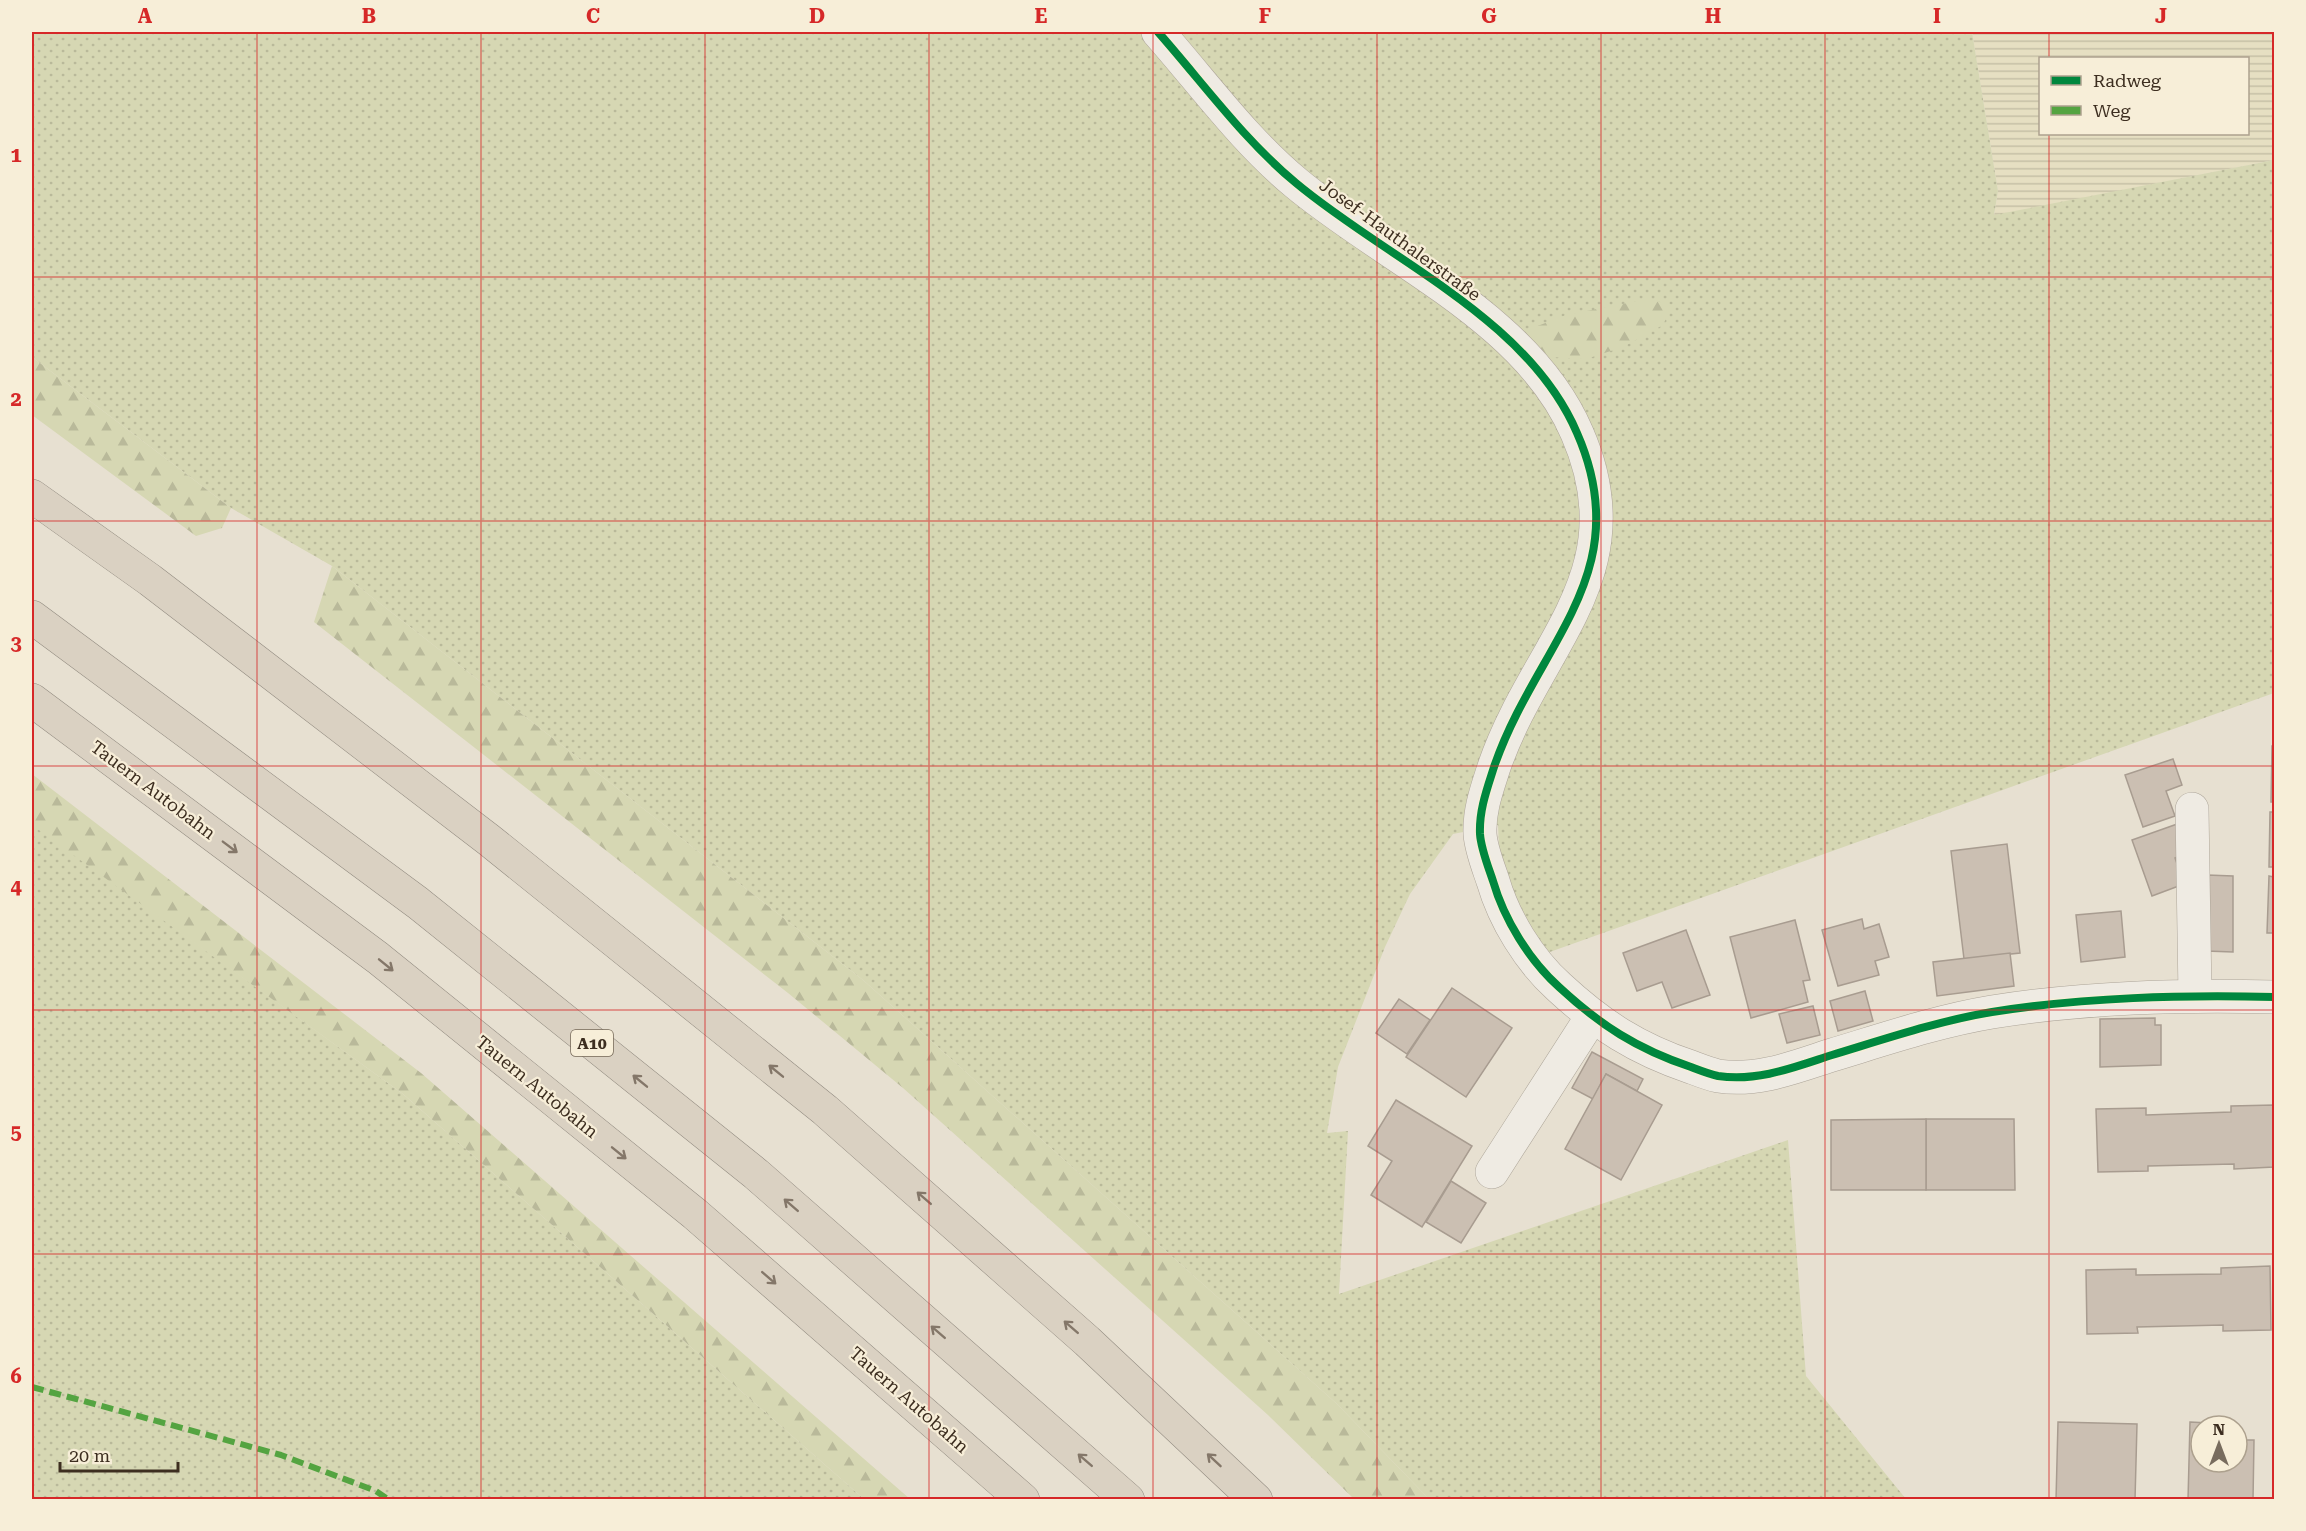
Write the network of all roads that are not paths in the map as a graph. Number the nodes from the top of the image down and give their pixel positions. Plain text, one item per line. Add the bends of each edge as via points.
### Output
1 (1158, 32) edge
2 (32, 496) edge
3 (32, 617) edge
4 (32, 700) edge
5 (2192, 809) dead end
6 (2195, 995) junction
7 (2274, 997) edge
8 (1592, 1018) junction
9 (1492, 1172) dead end
10 (1023, 1500) edge
11 (1128, 1500) edge
12 (1256, 1500) edge

1 - 8 street, Josef-Hauthalerstraße via 1268,159 1511,342 1546,380 1580,439 1592,476 1595,506 1591,570 1573,613 1519,705 1502,744 1483,801 1480,837 1501,908 1545,974
12 -> 2 highway via 1087,1341 825,1110 489,840 150,580
11 -> 3 highway, A10 via 756,1174 418,903
4 -> 10 highway, Tauern Autobahn via 415,988 695,1214
5 - 6 street
6 - 7 street, Josef-Hauthalerstraße
6 - 8 street, Josef-Hauthalerstraße via 2104,999 1992,1012 1933,1025 1762,1077 1718,1076 1648,1053
8 - 9 street

